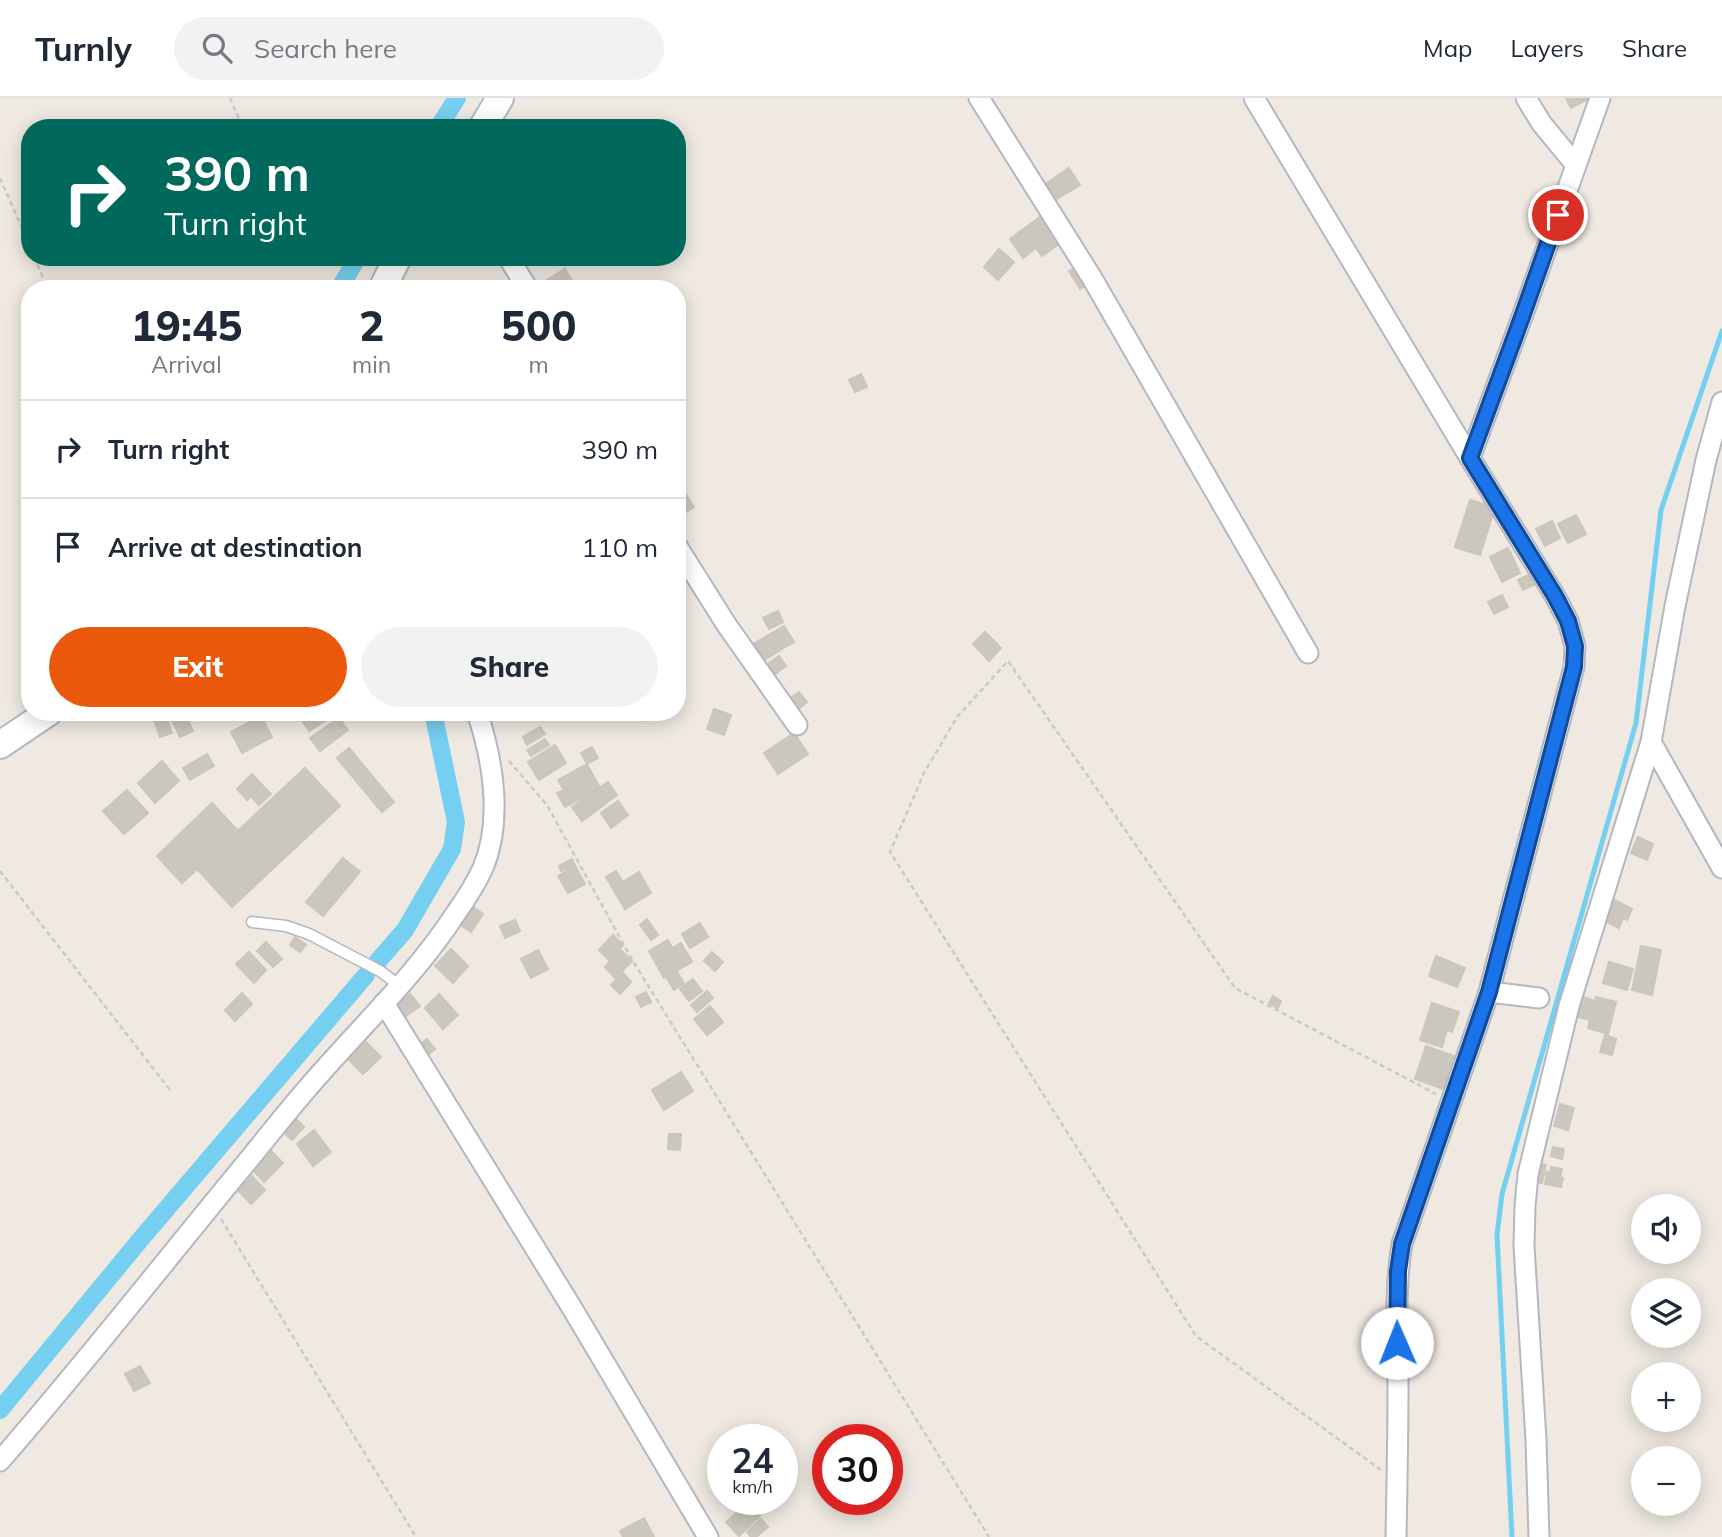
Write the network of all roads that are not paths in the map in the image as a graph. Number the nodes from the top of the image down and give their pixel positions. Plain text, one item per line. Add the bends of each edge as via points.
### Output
1 (500, 98) edge
2 (979, 98) edge
3 (1254, 98) edge
4 (1526, 98) edge
5 (1600, 98) edge
6 (487, 119) edge
7 (1575, 164) junction
8 (1722, 402) edge
9 (1470, 458) junction
10 (686, 560) edge
11 (1308, 653) dead end
12 (36, 721) edge
13 (480, 721) edge
14 (797, 725) dead end
15 (1651, 742) junction
16 (0, 746) edge
17 (1722, 868) edge
18 (252, 922) dead end
19 (400, 986) junction
20 (1489, 992) junction
21 (1539, 998) dead end
22 (384, 1003) junction
23 (0, 1461) edge
24 (708, 1537) edge
25 (1396, 1537) edge
26 (1539, 1537) edge

1 - 6 street
2 - 11 street via 1092,278
3 - 9 street
4 - 7 street
5 - 7 street
7 - 9 street
8 - 15 street via 1675,606
9 - 20 street via 1555,596 1575,646 1574,667
10 - 14 street
12 - 16 street
13 - 19 street via 490,765 492,838 465,901
15 - 17 street
15 - 26 street via 1566,1005 1528,1174 1524,1246
18 - 19 lane via 309,933
19 - 22 street
20 - 21 street
20 - 25 street via 1402,1244
22 - 23 street via 306,1090
22 - 24 street

